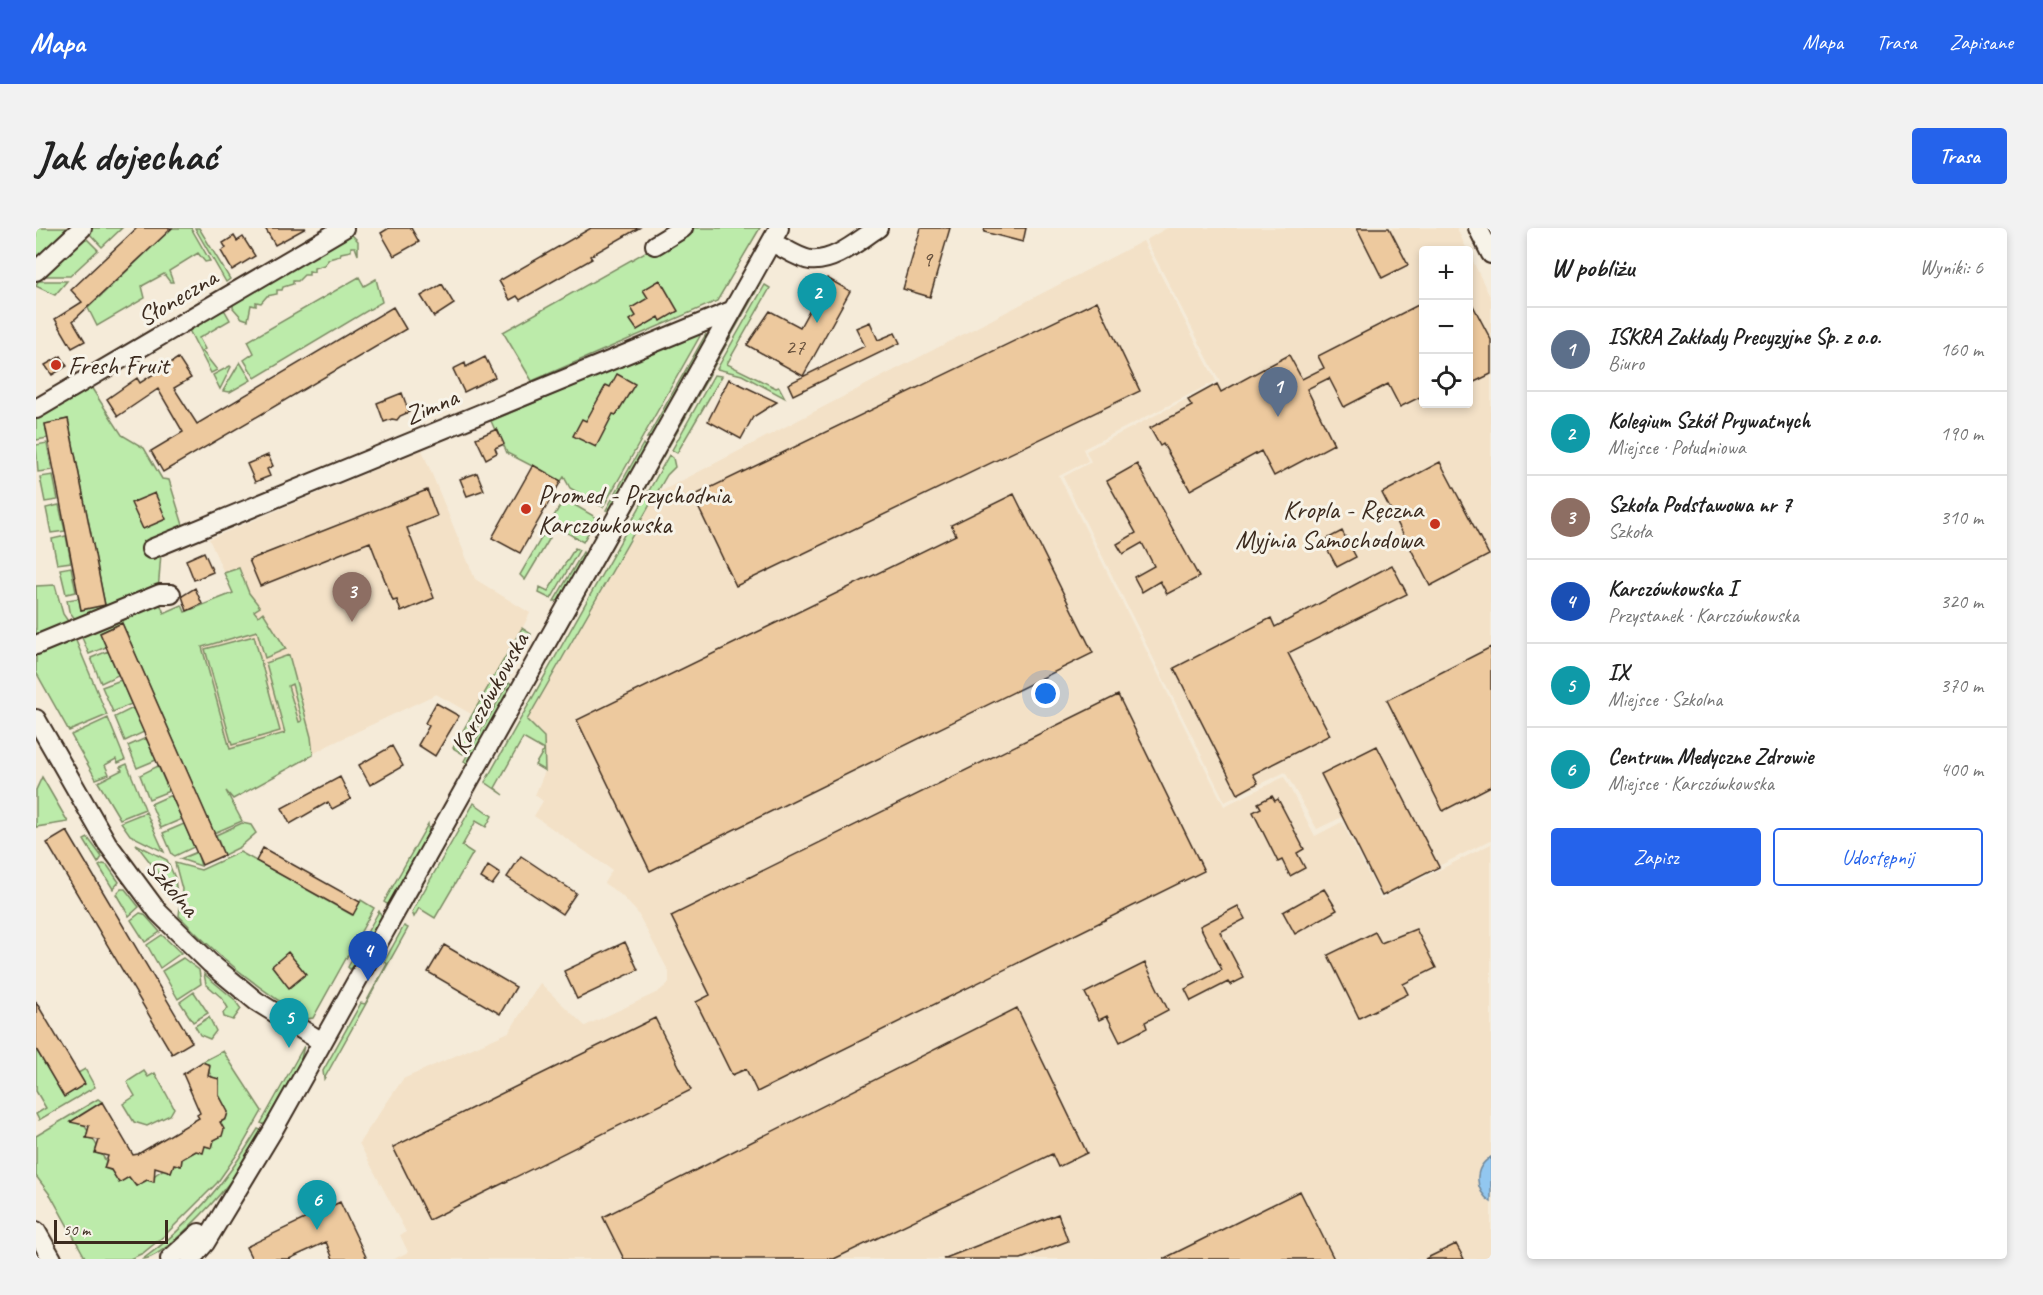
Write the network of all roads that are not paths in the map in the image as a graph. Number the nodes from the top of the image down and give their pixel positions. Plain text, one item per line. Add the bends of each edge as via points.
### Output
1 (82, 228) edge
2 (344, 228) edge
3 (682, 228) edge
4 (878, 228) edge
5 (1478, 228) edge
6 (775, 235) edge
7 (655, 245) dead end
8 (1491, 254) edge
9 (36, 271) edge
10 (731, 311) junction
11 (36, 409) edge
12 (151, 549) dead end
13 (171, 594) dead end
14 (36, 645) edge
15 (36, 719) edge
16 (322, 1042) junction
17 (244, 1182) junction
18 (36, 1231) edge
19 (202, 1251) edge
20 (52, 1259) edge
21 (170, 1259) edge
22 (190, 1259) edge

1 - 9 street
2 - 11 street, Słoneczna
3 - 7 street
4 - 6 street via 832,256 818,260 802,257
5 - 8 street
6 - 10 street, Karczówkowska
10 - 12 street, Zimna
10 - 16 street, Karczówkowska
13 - 14 street via 160,594
15 - 16 street, Szkolna via 107,843 158,912 256,1001
16 - 17 street, Karczówkowska
17 - 19 street, Karczówkowska
17 - 21 street, Karczówkowska via 208,1225
18 - 20 street
19 - 22 street, Karczówkowska

